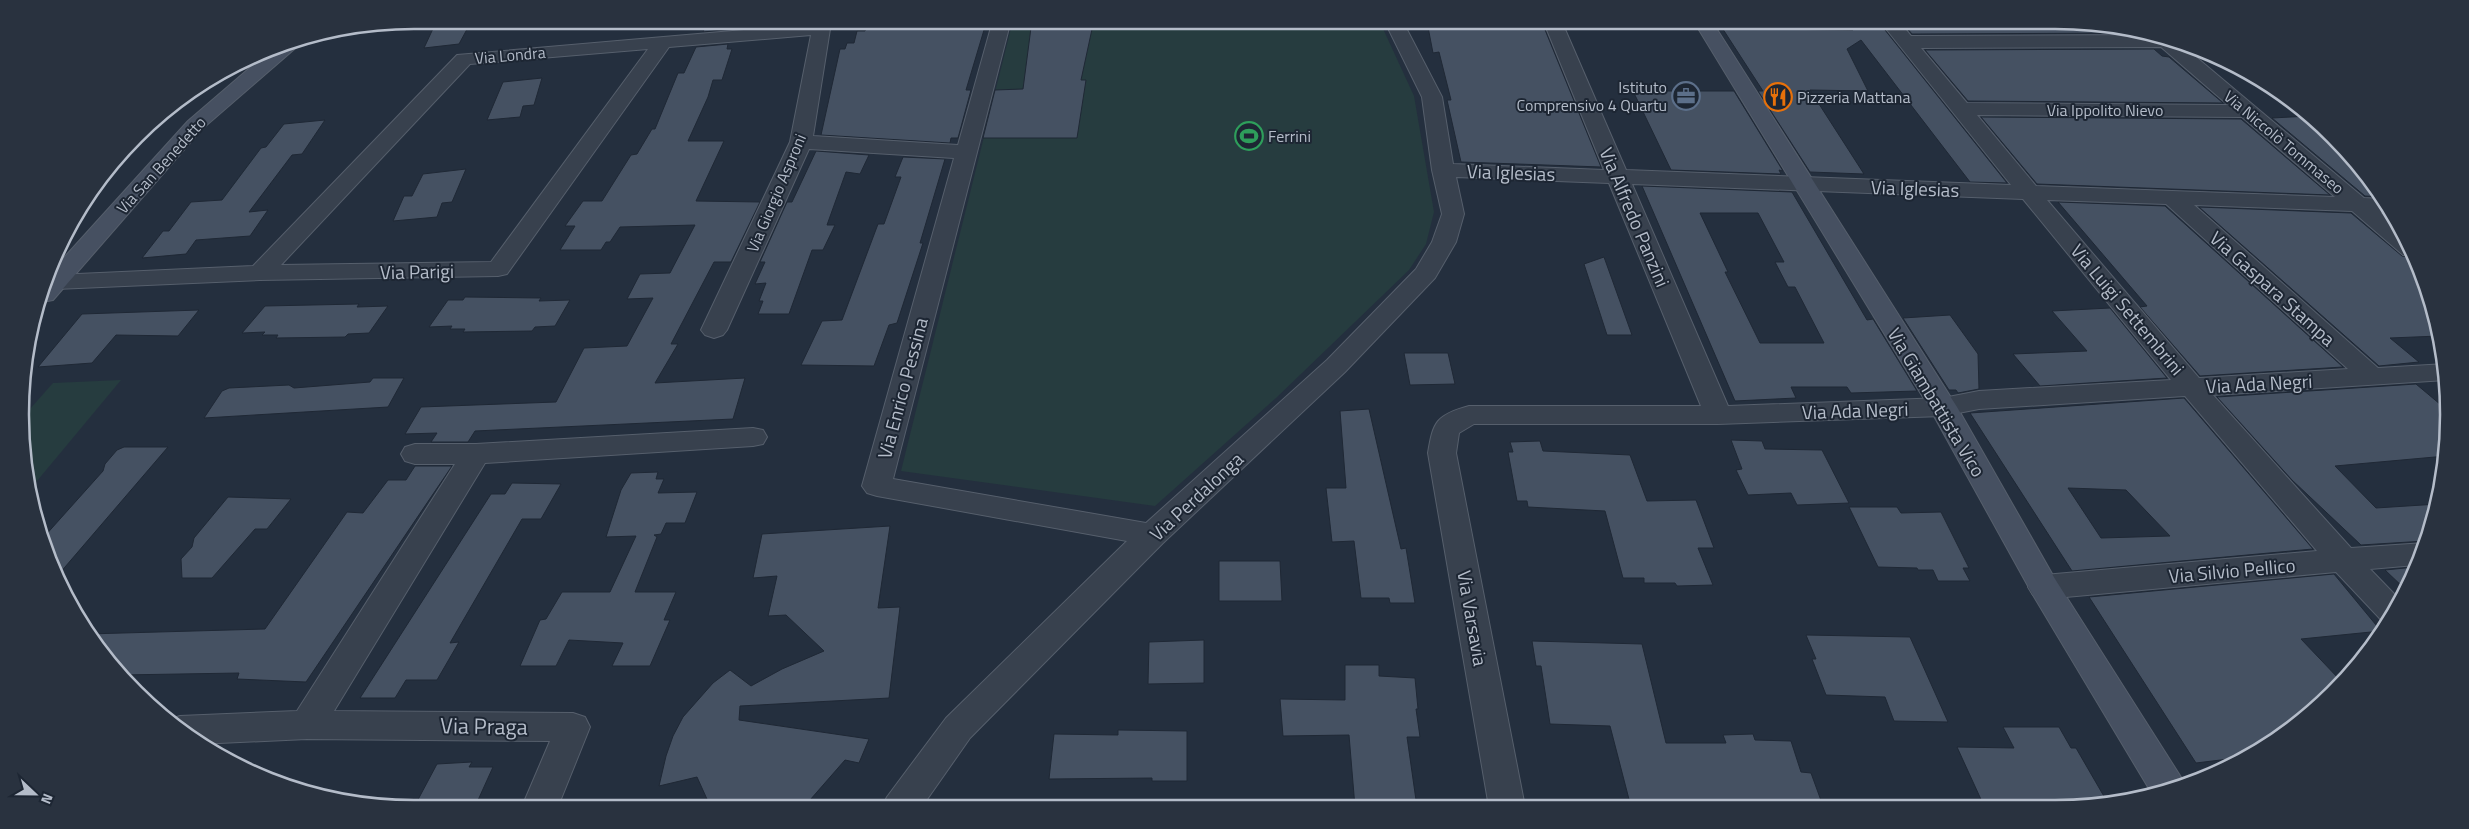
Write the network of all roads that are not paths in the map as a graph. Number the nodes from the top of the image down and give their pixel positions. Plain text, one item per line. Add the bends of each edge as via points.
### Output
1 (785, 29) edge
2 (822, 29) edge
3 (999, 29) edge
4 (1398, 29) edge
5 (1556, 29) edge
6 (1708, 29) edge
7 (1895, 29) edge
8 (2139, 38) edge
9 (663, 42) junction
10 (1906, 42) junction
11 (2173, 48) edge
12 (275, 55) edge
13 (1961, 109) junction
14 (2248, 111) junction
15 (801, 142) junction
16 (965, 152) junction
17 (1443, 170) junction
18 (1617, 176) junction
19 (1803, 184) junction
20 (2030, 192) junction
21 (2173, 199) junction
22 (2358, 204) junction
23 (2378, 205) edge
24 (2397, 238) edge
25 (260, 273) junction
26 (50, 289) edge
27 (714, 330) dead end
28 (2438, 373) edge
29 (2374, 378) junction
30 (2192, 386) junction
31 (1943, 407) junction
32 (1718, 415) junction
33 (1446, 428) joint
34 (752, 437) dead end
35 (415, 454) dead end
36 (476, 454) junction
37 (1152, 535) junction
38 (2414, 554) edge
39 (2342, 560) junction
40 (2044, 587) junction
41 (2388, 609) edge
42 (307, 725) junction
43 (192, 730) edge
44 (2166, 784) edge
45 (543, 800) edge
46 (906, 800) edge
47 (1506, 800) edge

1 - 9 street, Via Londra
2 - 15 street, Via Giorgio Asproni
3 - 16 street, Via Enrico Pessina
4 - 17 street, Via Perdalonga via 1432,97
5 - 18 street, Via Alfredo Panzini
6 - 19 street, Via Giambattista Vico
7 - 10 street, Via Luigi Settembrini
8 - 10 street
9 - 25 street, Via Londra via 464,59
9 - 25 street, Via Parigi via 498,270
10 - 13 street, Via Luigi Settembrini
11 - 14 street, Via Niccolò Tommaseo
12 - 26 street, Via San Benedetto via 195,125
13 - 14 street, Via Ippolito Nievo
13 - 20 street, Via Luigi Settembrini
14 - 22 street, Via Niccolò Tommaseo
15 - 16 street
15 - 27 street, Via Giorgio Asproni
16 - 37 street, Via Enrico Pessina via 877,486
17 - 18 street, Via Iglesias
17 - 37 street, Via Perdalonga via 1453,214 1444,242 1426,273 1336,366
18 - 19 street, Via Iglesias
18 - 32 street, Via Alfredo Panzini
19 - 20 street, Via Iglesias
19 - 31 street, Via Giambattista Vico
20 - 21 street, Via Iglesias
20 - 30 street, Via Luigi Settembrini
21 - 22 street, Via Iglesias
21 - 29 street, Via Gaspara Stampa
22 - 23 street, Via Iglesias
22 - 24 street, Via Niccolò Tommaseo
25 - 26 street, Via Parigi
28 - 29 street, Via Ada Negri
29 - 30 street, Via Ada Negri
30 - 31 street, Via Ada Negri via 1979,400
30 - 39 street, Via Luigi Settembrini
31 - 32 street, Via Ada Negri
31 - 40 street, Via Giambattista Vico
32 - 33 street, Via Ada Negri via 1469,415
33 - 47 street, Via Varsavia via 1442,453
34 - 36 street
35 - 36 street
36 - 42 street
37 - 46 street, Via Perdalonga via 958,728
38 - 39 street, Via Silvio Pellico
39 - 40 street, Via Silvio Pellico
39 - 41 street, Via Luigi Settembrini
40 - 44 street, Via Giambattista Vico
42 - 43 street, Via Praga
42 - 45 street, Via Praga via 573,727

